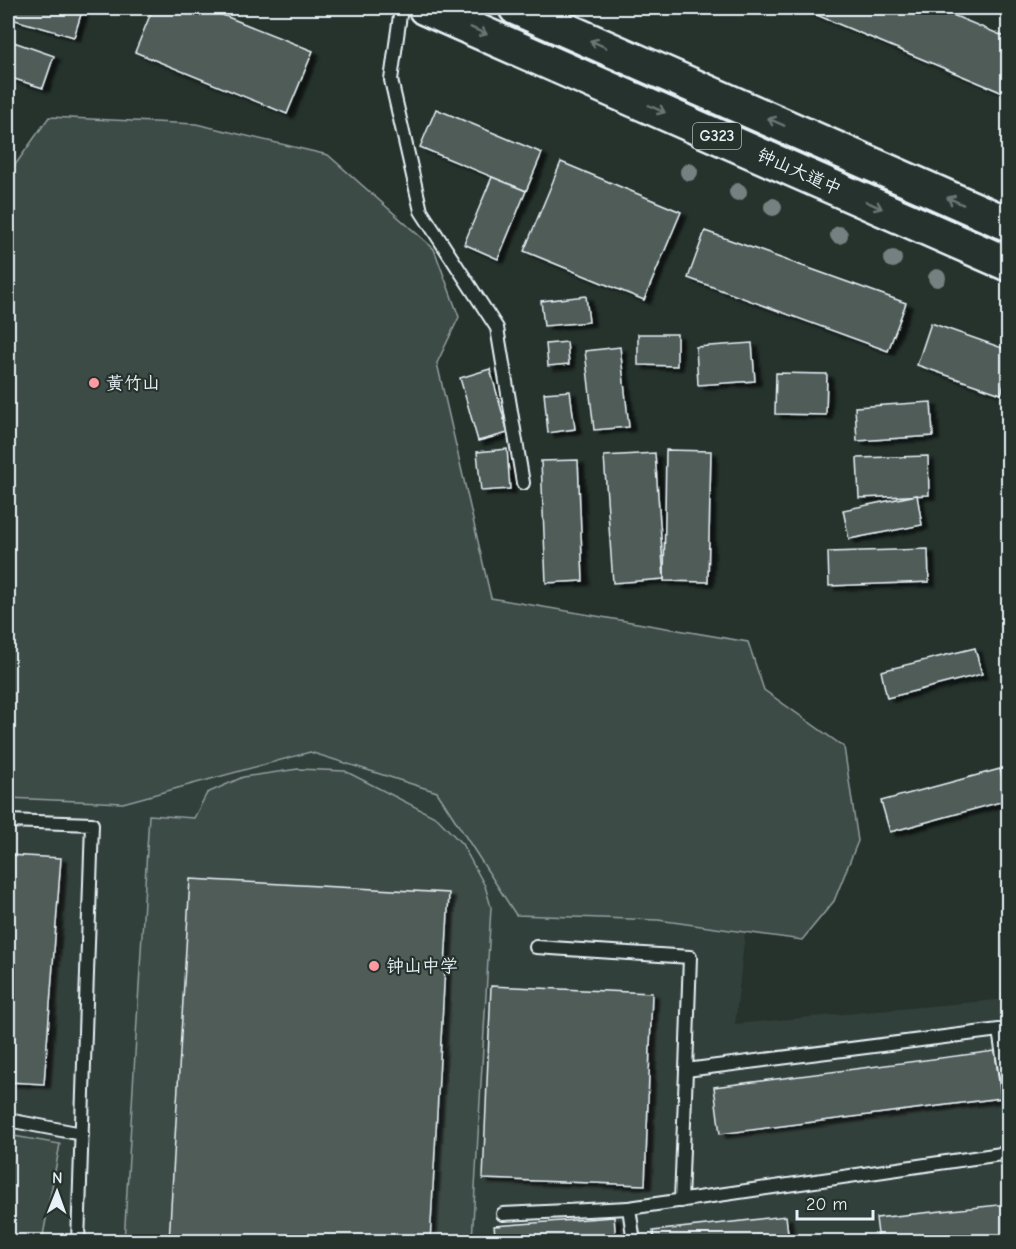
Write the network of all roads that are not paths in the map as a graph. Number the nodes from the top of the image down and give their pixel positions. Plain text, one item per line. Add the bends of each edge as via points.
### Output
1 (401, 8) edge
2 (425, 8) edge
3 (516, 8) edge
4 (1008, 224) edge
5 (1008, 264) edge
6 (523, 483) dead end
7 (8, 821) edge
8 (536, 947) dead end
9 (686, 1070) junction
10 (1008, 1089) edge
11 (8, 1120) edge
12 (82, 1134) junction
13 (1008, 1154) edge
14 (681, 1201) junction
15 (629, 1208) junction
16 (503, 1214) dead end
17 (78, 1242) edge
18 (634, 1242) edge

1 - 6 lane via 391,80 421,211 497,328
2 -> 5 highway, 钟山大道中 / G323
4 -> 3 highway, 钟山大道中 / G323
7 - 12 lane via 93,824
8 - 9 lane via 690,957
9 - 10 lane via 999,1030
9 - 14 lane
11 - 12 lane
12 - 17 lane
13 - 14 lane
14 - 15 lane
15 - 16 lane
15 - 18 lane

